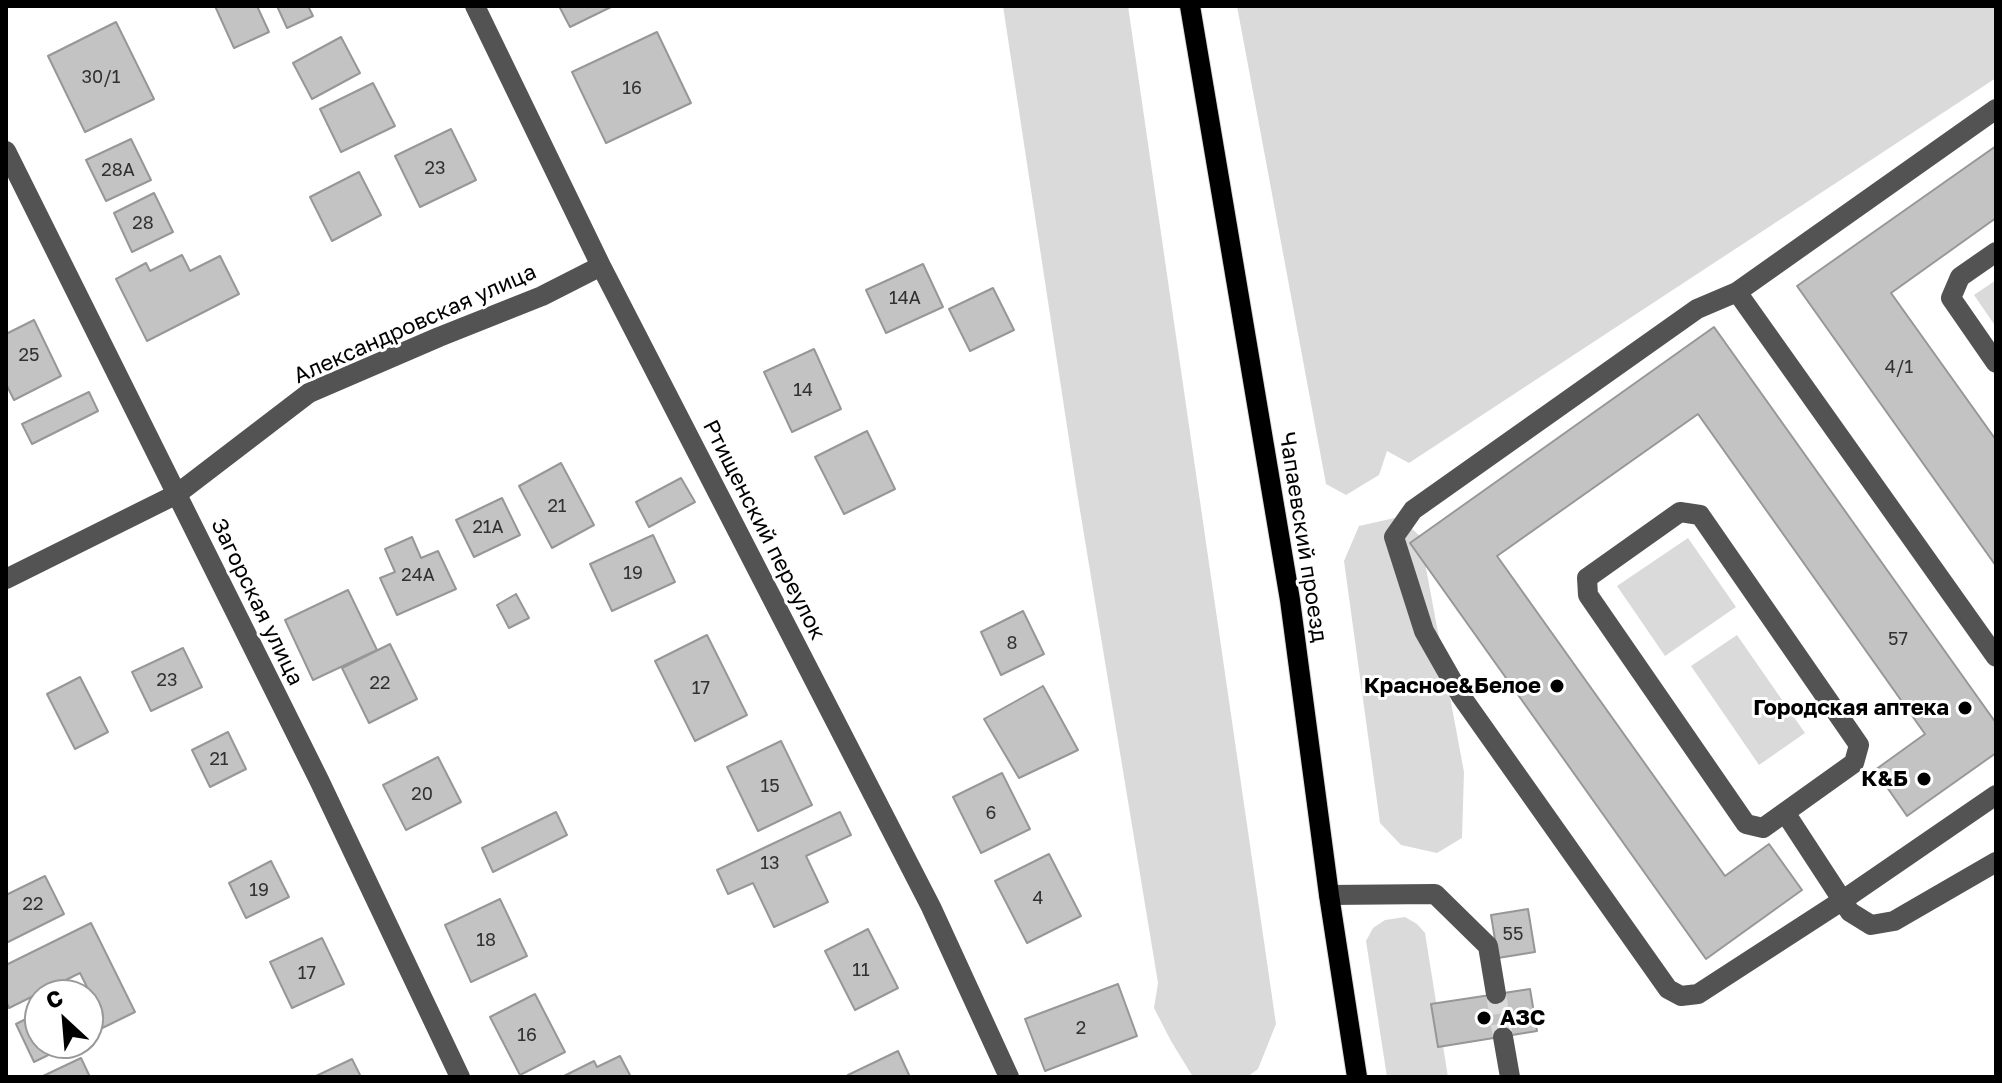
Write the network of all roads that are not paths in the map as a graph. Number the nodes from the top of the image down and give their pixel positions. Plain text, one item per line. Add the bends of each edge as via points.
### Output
1 (475, 6) edge
2 (1190, 6) edge
3 (1996, 109) edge
4 (6, 151) edge
5 (1996, 252) edge
6 (601, 266) junction
7 (1737, 292) junction
8 (1996, 363) edge
9 (177, 494) junction
10 (6, 579) edge
11 (1996, 657) edge
12 (1996, 795) edge
13 (1786, 814) junction
14 (1996, 862) edge
15 (1329, 895) junction
16 (1843, 900) junction
17 (1496, 994) tunnel mouth
18 (1503, 1037) tunnel mouth
19 (460, 1077) edge
20 (1009, 1077) edge
21 (1357, 1077) edge
22 (1510, 1077) edge

1 - 6 street, Ртищенский переулок
2 - 15 main road, Чапаевский проезд via 1290,600
3 - 7 street
4 - 9 street, Загорская улица
5 - 8 street via 1960,277 1951,298
6 - 9 street, Александровская улица via 309,393
6 - 20 street, Ртищенский переулок via 931,907
7 - 11 street
7 - 16 street via 1697,309 1425,501 1394,537 1424,631 1461,696 1668,989 1681,996 1698,994
9 - 10 street, Александровская улица
9 - 19 street, Загорская улица
12 - 16 street
13 - 13 street via 1763,828 1746,824 1588,595 1587,578 1680,512 1700,515 1859,745 1854,763
13 - 16 street
14 - 16 street via 1894,921 1871,925 1850,912
15 - 17 street via 1435,894 1488,946
15 - 21 main road, Чапаевский проезд
18 - 22 street

